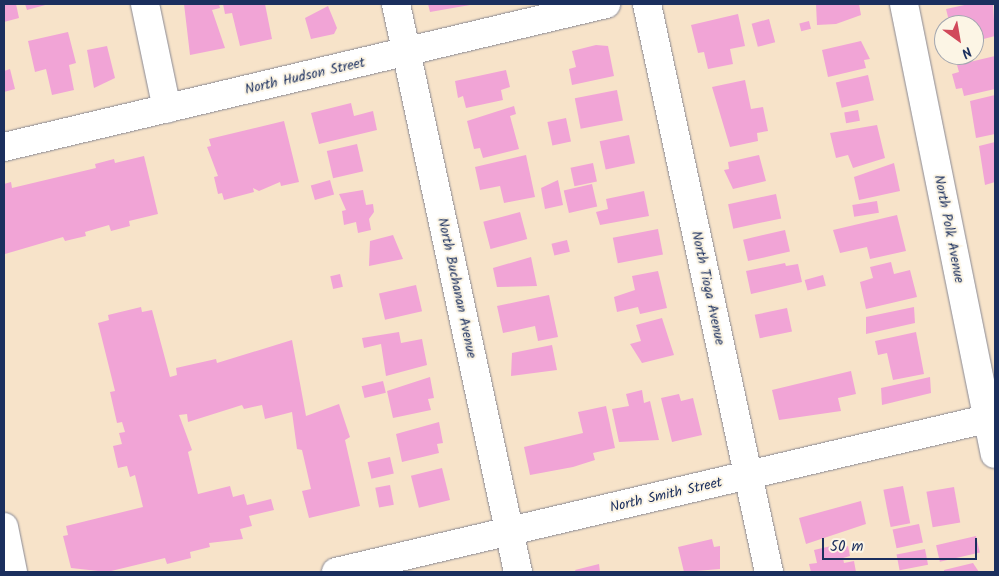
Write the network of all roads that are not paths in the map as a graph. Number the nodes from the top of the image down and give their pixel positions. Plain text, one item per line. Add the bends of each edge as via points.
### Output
1 (145, 4) edge
2 (396, 4) edge
3 (606, 4) edge
4 (647, 4) edge
5 (904, 4) edge
6 (406, 52) junction
7 (167, 109) junction
8 (4, 147) edge
9 (991, 418) edge
10 (995, 454) edge
11 (748, 475) junction
12 (4, 527) edge
13 (509, 532) junction
14 (14, 572) edge
15 (336, 572) edge
16 (518, 572) edge
17 (769, 572) edge

1 - 7 street
2 - 6 street, North Buchanan Avenue
3 - 6 street, North Hudson Street
4 - 11 street, North Tioga Avenue
5 - 9 street, North Polk Avenue
6 - 7 street, North Hudson Street
6 - 13 street, North Buchanan Avenue
7 - 8 street, North Hudson Street
9 - 10 street, North Polk Avenue
9 - 11 street, North Smith Street
11 - 13 street, North Smith Street
11 - 17 street, North Tioga Avenue
12 - 14 street
13 - 15 street, North Smith Street
13 - 16 street, North Buchanan Avenue

